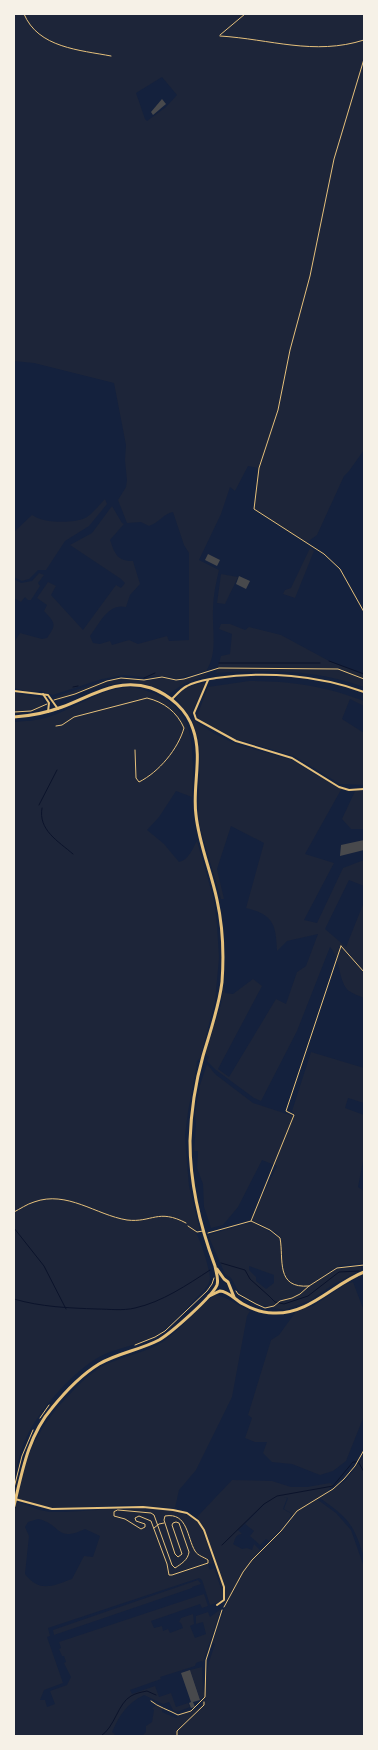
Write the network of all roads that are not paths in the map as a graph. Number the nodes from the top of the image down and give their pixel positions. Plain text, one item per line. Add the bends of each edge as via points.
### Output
1 (208, 680) junction
2 (14, 691) edge
3 (364, 692) edge
4 (43, 694) junction
5 (171, 699) junction
6 (58, 709) junction
7 (48, 712) junction
8 (14, 717) edge
9 (364, 789) edge
10 (188, 1226) road end
11 (203, 1231) junction
12 (215, 1266) junction
13 (364, 1272) edge
14 (224, 1279) junction
15 (217, 1284) junction
16 (229, 1288) junction
17 (222, 1292) junction
18 (208, 1296) junction
19 (234, 1297) junction
20 (16, 1499) junction
21 (14, 1506) edge
22 (217, 1604) dead end
23 (222, 1610) road end
24 (151, 1701) dead end

1 - 3 street via 256,675 287,676 328,681
1 - 5 street via 187,686
1 - 9 street via 194,713 196,720 236,741 292,758 339,786 349,790
2 - 4 street
4 - 6 street via 48,695
4 - 7 street via 50,702
5 - 6 main road via 153,689 123,684 100,690
5 - 11 main road via 184,711 196,741 196,814 217,899 223,945 221,986 198,1076 191,1124 193,1185
6 - 7 main road
7 - 8 main road
10 - 11 lane via 198,1232
11 - 12 main road
12 - 14 main road
12 - 15 main road
13 - 19 main road via 313,1303 284,1312 264,1312
14 - 15 main road
14 - 16 main road
15 - 17 main road
15 - 18 main road
16 - 17 main road
16 - 19 main road
17 - 18 main road
17 - 19 main road
18 - 20 main road via 159,1340 100,1364 61,1398 34,1436
20 - 21 main road
20 - 22 street via 52,1509 143,1507 188,1513 204,1530 224,1587 224,1600
23 - 24 lane via 206,1657 205,1697 191,1711 178,1715

